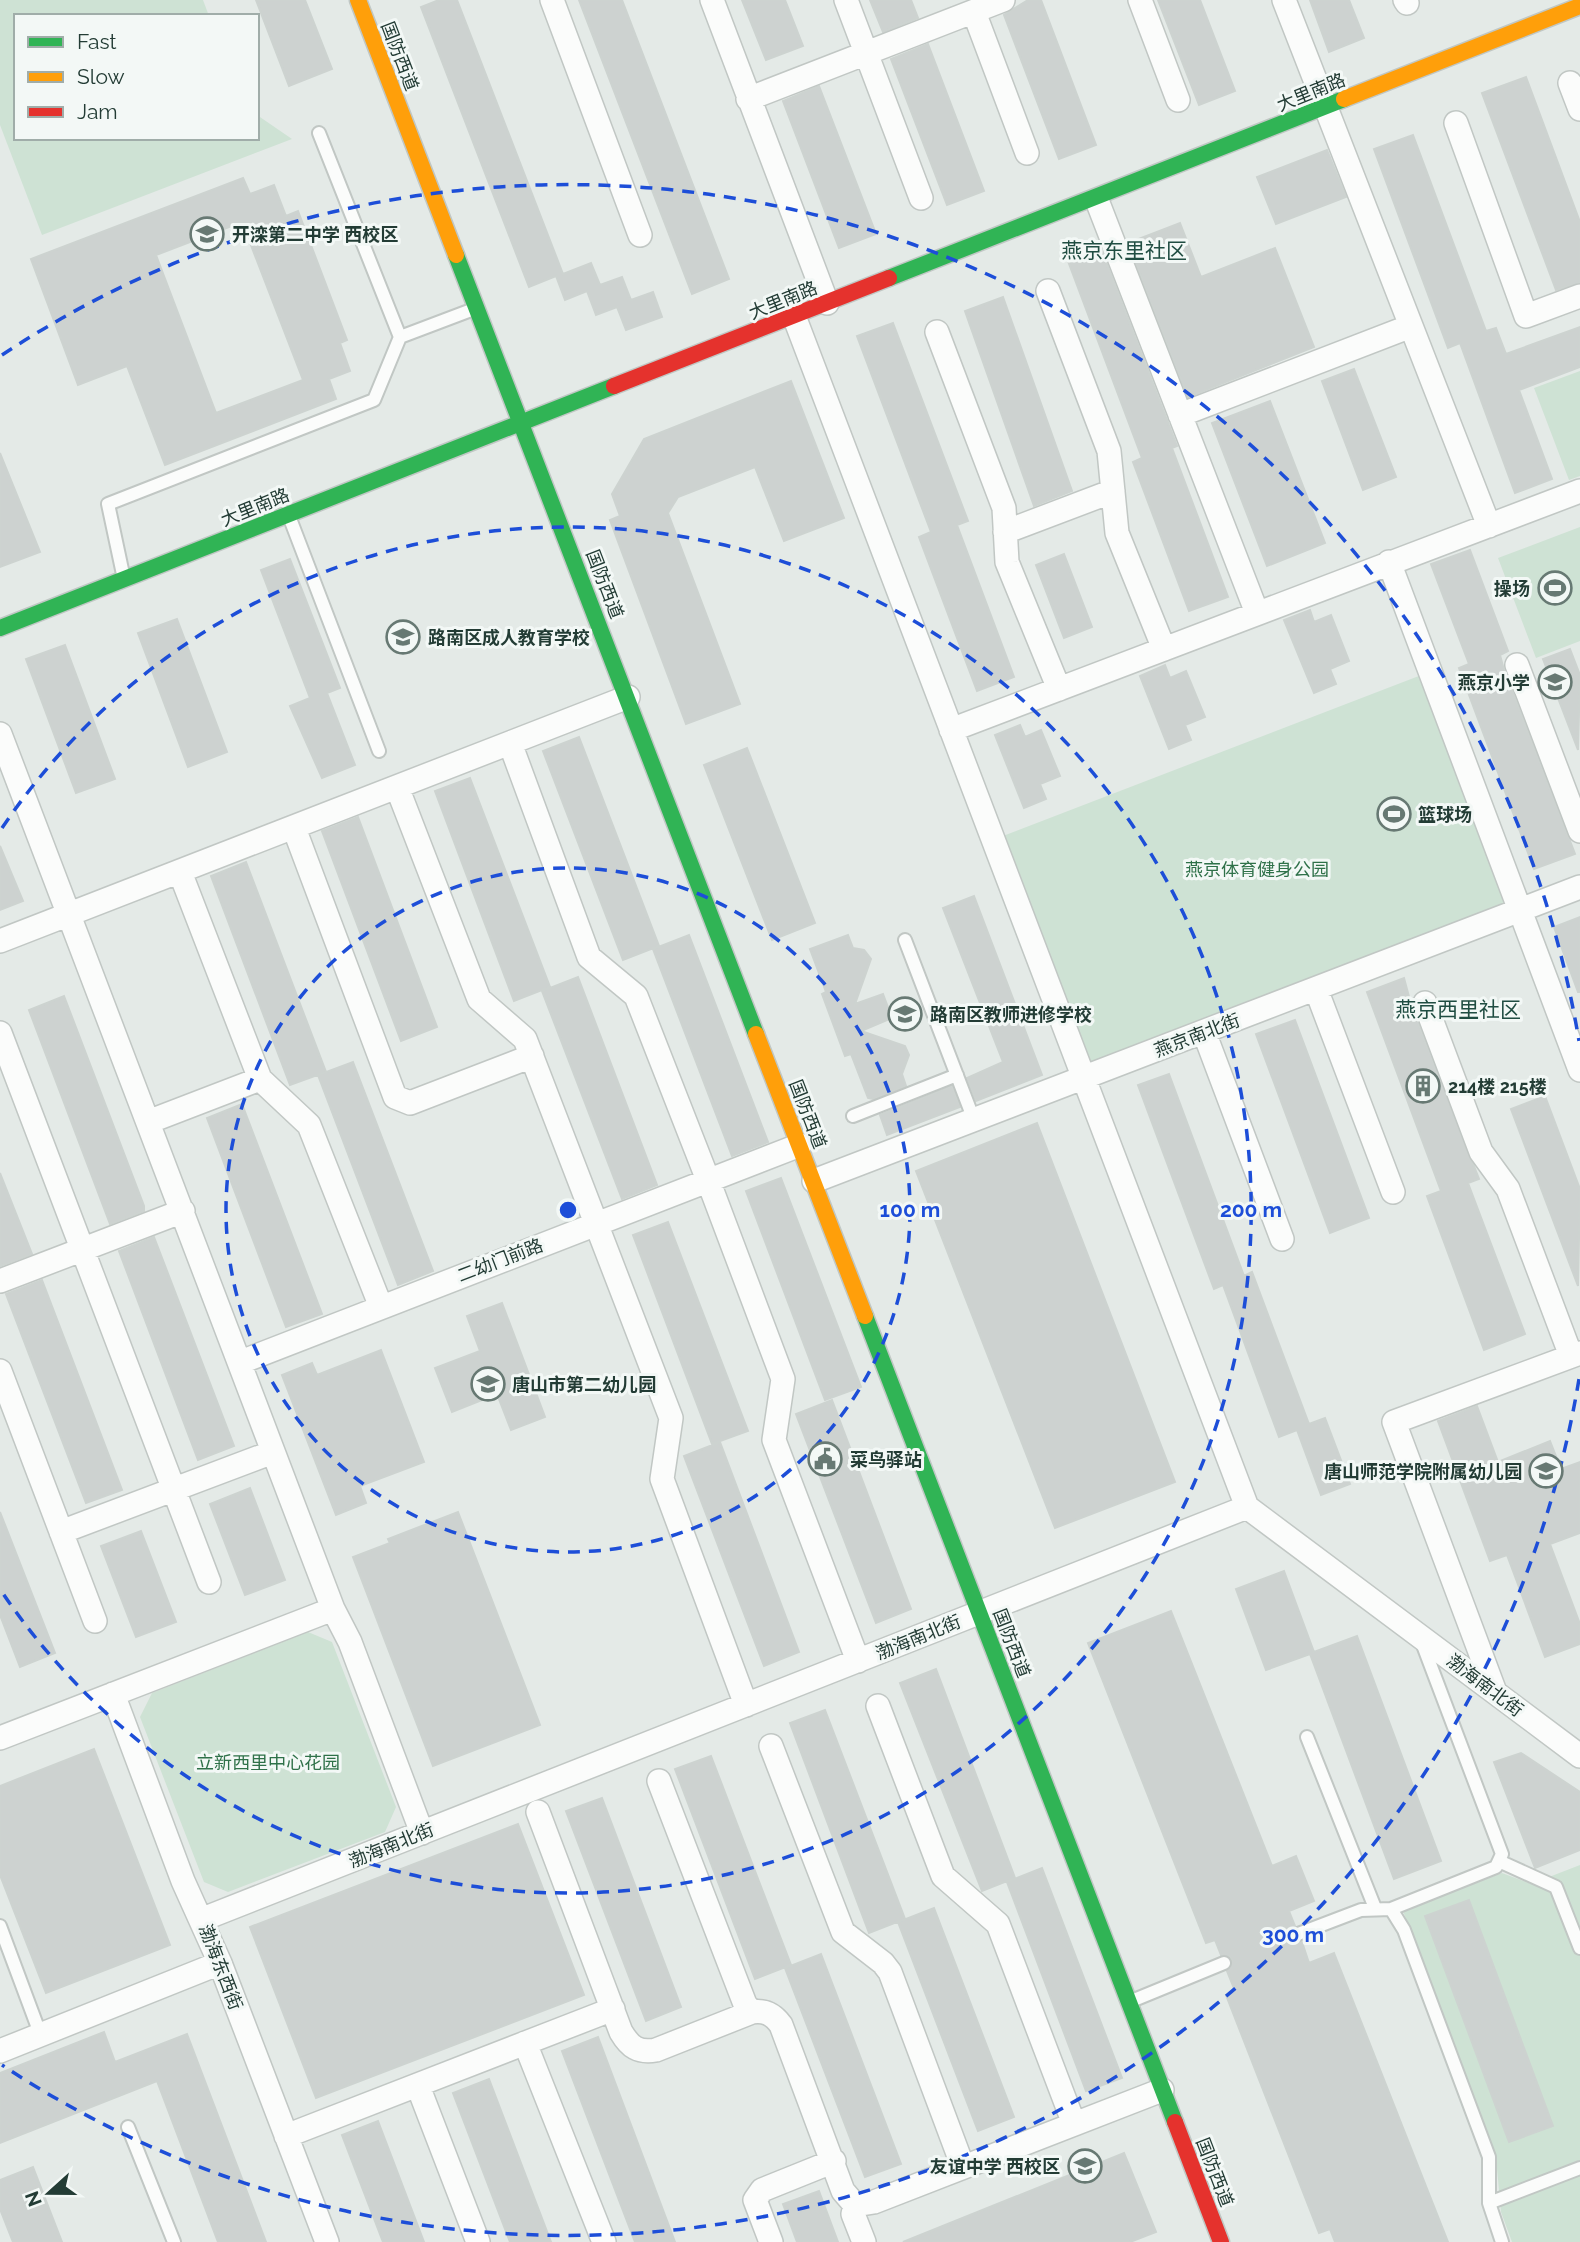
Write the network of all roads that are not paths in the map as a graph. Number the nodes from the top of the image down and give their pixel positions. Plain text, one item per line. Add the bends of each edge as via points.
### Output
1 (552, 0) edge
2 (712, 0) edge
3 (846, 0) edge
4 (1003, 0) edge
5 (1140, 0) edge
6 (1284, 0) edge
7 (362, 1) edge
8 (1580, 6) edge
9 (974, 12) junction
10 (866, 53) junction
11 (1570, 83) dead end
12 (748, 99) junction
13 (1178, 100) dead end
14 (1325, 107) junction
15 (1580, 109) edge
16 (1456, 123) dead end
17 (319, 133) dead end
18 (1027, 153) dead end
19 (921, 198) dead end
20 (1098, 203) dead end
21 (640, 235) dead end
22 (1048, 291) dead end
23 (1580, 296) edge
24 (827, 303) junction
25 (478, 307) junction
26 (794, 316) junction
27 (1410, 326) junction
28 (937, 332) dead end
29 (400, 337) junction
30 (1180, 415) junction
31 (522, 422) junction
32 (1113, 491) junction
33 (1580, 491) edge
34 (288, 514) junction
35 (1489, 526) junction
36 (1005, 532) junction
37 (1389, 562) junction
38 (124, 579) junction
39 (1257, 613) junction
40 (0, 628) edge
41 (1164, 649) junction
42 (1517, 665) dead end
43 (1059, 689) junction
44 (628, 697) junction
45 (951, 730) junction
46 (0, 734) edge
47 (510, 743) junction
48 (379, 751) dead end
49 (397, 787) junction
50 (294, 828) junction
51 (1580, 831) edge
52 (180, 872) junction
53 (1580, 887) edge
54 (1521, 909) junction
55 (69, 915) junction
56 (905, 940) dead end
57 (0, 941) edge
58 (1316, 989) junction
59 (1424, 1003) dead end
60 (1205, 1032) junction
61 (0, 1033) edge
62 (532, 1056) junction
63 (1580, 1070) edge
64 (957, 1075) junction
65 (260, 1079) junction
66 (1083, 1079) junction
67 (853, 1116) dead end
68 (974, 1120) junction
69 (148, 1122) junction
70 (800, 1145) junction
71 (708, 1180) junction
72 (814, 1181) junction
73 (1393, 1192) dead end
74 (183, 1211) junction
75 (597, 1223) junction
76 (1282, 1239) dead end
77 (82, 1250) junction
78 (0, 1281) edge
79 (381, 1307) junction
80 (1576, 1355) edge
81 (241, 1362) junction
82 (0, 1371) edge
83 (6, 1404) edge
84 (273, 1452) junction
85 (173, 1490) junction
86 (1247, 1507) junction
87 (61, 1532) junction
88 (209, 1581) dead end
89 (332, 1609) junction
90 (979, 1613) junction
91 (95, 1621) dead end
92 (1419, 1636) junction
93 (858, 1661) junction
94 (1495, 1692) junction
95 (113, 1694) junction
96 (747, 1704) junction
97 (878, 1706) dead end
98 (1307, 1737) dead end
99 (0, 1738) edge
100 (771, 1746) dead end
101 (1580, 1756) edge
102 (659, 1781) dead end
103 (538, 1812) dead end
104 (422, 1833) junction
105 (1500, 1861) junction
106 (1375, 1908) junction
107 (1391, 1909) junction
108 (203, 1919) junction
109 (0, 1926) edge
110 (1298, 1934) dead end
111 (1580, 1948) edge
112 (220, 1963) junction
113 (1224, 1963) dead end
114 (1129, 2003) junction
115 (613, 2009) junction
116 (752, 2012) junction
117 (41, 2036) junction
118 (525, 2043) junction
119 (0, 2051) edge
120 (418, 2086) junction
121 (1163, 2090) junction
122 (1074, 2124) junction
123 (128, 2127) dead end
124 (286, 2136) junction
125 (834, 2161) junction
126 (963, 2167) junction
127 (1580, 2168) edge
128 (1489, 2203) junction
129 (855, 2205) junction
130 (174, 2242) edge
131 (327, 2242) edge
132 (478, 2242) edge
133 (604, 2242) edge
134 (771, 2242) edge
135 (864, 2242) edge
136 (1221, 2242) edge
137 (1502, 2242) edge

1 - 21 street
2 - 12 street
3 - 10 street
4 - 9 street
5 - 13 street
6 - 14 street
7 - 25 street, 国防西道
8 - 14 street, 大里南路
9 - 10 street
9 - 18 street
10 - 12 street
10 - 19 street
11 - 15 street
12 - 24 street
14 - 24 street, 大里南路
14 - 27 street
16 - 23 street via 1526,316
17 - 29 lane
20 - 30 street
22 - 32 street via 1109,451
24 - 26 street, 大里南路
25 - 29 lane
25 - 31 street, 国防西道
26 - 31 street, 大里南路
26 - 45 street
27 - 30 street
27 - 35 street
28 - 36 street via 1004,508
29 - 38 lane via 374,400 108,504
30 - 39 street
31 - 34 street, 大里南路
31 - 44 street, 国防西道
32 - 36 street
32 - 41 street via 1117,534
33 - 35 street
34 - 38 street, 大里南路
34 - 48 lane
35 - 37 street
36 - 43 street via 1007,562
37 - 39 street
37 - 54 street
38 - 40 street, 大里南路
39 - 41 street
41 - 43 street
42 - 51 street
43 - 45 street
44 - 47 street
44 - 70 street, 国防西道
45 - 66 street
46 - 55 street
47 - 49 street
47 - 71 street via 589,957 636,996
49 - 50 street
49 - 62 street via 478,999 525,1039
50 - 52 street
50 - 62 street via 395,1097 410,1103
52 - 55 street
52 - 65 street
53 - 54 street, 燕京南北街
54 - 58 street, 燕京南北街
54 - 63 street
55 - 57 street
55 - 69 street
56 - 64 lane
58 - 60 street, 燕京南北街
58 - 73 street
59 - 80 street via 1482,1152 1508,1189
60 - 66 street, 燕京南北街
60 - 76 street
61 - 77 street
62 - 75 street
64 - 67 lane
64 - 68 lane
65 - 69 street
65 - 79 street via 309,1125
66 - 68 street, 燕京南北街
66 - 86 street
68 - 72 street, 燕京南北街
69 - 74 street
70 - 71 street, 二幼门前路
70 - 72 street, 国防西道
71 - 75 street, 二幼门前路
71 - 93 street via 783,1379 774,1440
72 - 90 street, 国防西道
74 - 77 street
74 - 81 street
75 - 79 street, 二幼门前路
75 - 96 street via 671,1418 662,1479
77 - 78 street
77 - 85 street
79 - 81 street, 二幼门前路
80 - 94 street via 1394,1422
81 - 84 street
82 - 83 street
83 - 87 street
84 - 85 street
84 - 89 street
85 - 87 street
85 - 88 street
86 - 90 street, 渤海南北街
86 - 92 street, 渤海南北街
87 - 91 street
89 - 95 street
89 - 104 street via 350,1642
90 - 93 street, 渤海南北街
90 - 114 street, 国防西道
92 - 94 street, 渤海南北街
92 - 105 lane via 1502,1854
93 - 96 street, 渤海南北街
94 - 101 street, 渤海南北街
95 - 99 street
95 - 108 street, 渤海东西街 via 183,1881
96 - 104 street, 渤海南北街
97 - 122 street via 943,1876 998,1924
98 - 106 lane
100 - 126 street via 843,1932 890,1972
102 - 116 street via 745,2004
103 - 115 street
104 - 108 street, 渤海南北街
105 - 107 lane via 1496,1867
105 - 111 lane via 1556,1888
106 - 107 lane
106 - 110 lane
107 - 128 lane via 1404,1930 1489,2157
108 - 112 street, 渤海东西街
109 - 117 lane
112 - 117 street
112 - 124 street, 渤海东西街
113 - 114 lane
114 - 121 street, 国防西道
115 - 116 street via 628,2043 645,2052
115 - 118 street
116 - 125 street via 761,2011 781,2025
117 - 119 street
118 - 120 street
118 - 133 street
120 - 124 street
120 - 132 street
121 - 122 street
121 - 136 street, 国防西道
122 - 126 street
123 - 130 lane
124 - 131 street, 渤海东西街
125 - 129 street via 842,2191
125 - 134 street via 762,2190 755,2200
126 - 129 street
127 - 128 lane
128 - 137 lane
129 - 135 street via 853,2214

